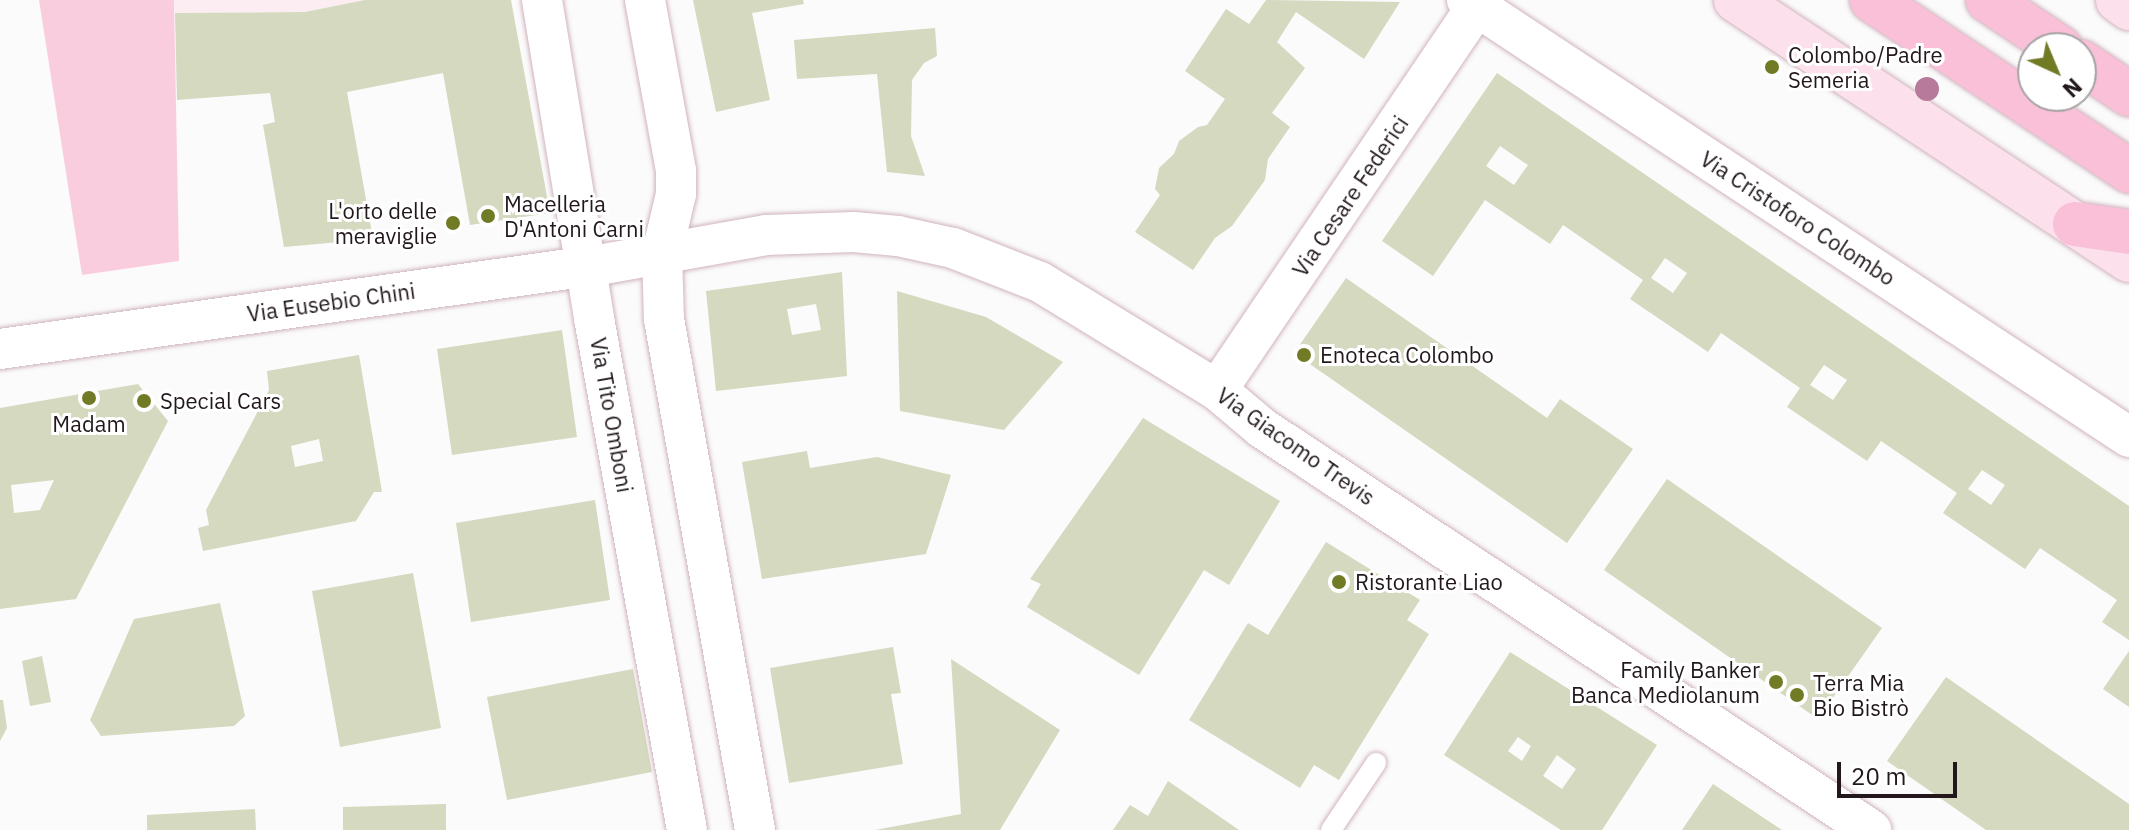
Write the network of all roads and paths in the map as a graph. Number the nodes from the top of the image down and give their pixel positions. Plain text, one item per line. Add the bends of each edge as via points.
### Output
1 (542, 0) edge
2 (645, 0) edge
3 (1736, 0) edge
4 (1872, 0) edge
5 (1988, 0) edge
6 (2118, 0) edge
7 (1475, 2) edge
8 (2129, 8) edge
9 (2036, 32) edge
10 (2097, 73) edge
11 (2129, 94) edge
12 (2129, 171) edge
13 (2075, 224) junction
14 (2129, 232) edge
15 (662, 253) junction
16 (2129, 260) edge
17 (585, 267) junction
18 (0, 349) edge
19 (1217, 390) junction
20 (2129, 437) edge
21 (1376, 763) dead end
22 (687, 830) edge
23 (755, 830) edge
24 (1331, 830) edge
25 (1871, 830) edge

1 - 17 street, Via Tito Omboni
2 - 15 street via 676,171
3 - 13 main road
4 - 12 main road
5 - 9 main road
6 - 8 main road
7 - 19 street, Via Cesare Federici
7 - 20 street, Via Cristoforo Colombo
10 - 11 main road
13 - 14 main road
13 - 16 main road
15 - 17 street, Via Eusebio Chini
15 - 19 street, Via Giacomo Trevis via 733,239 830,231 927,242 1040,282
15 - 23 street via 664,319
17 - 18 street, Via Eusebio Chini
17 - 22 street, Via Tito Omboni
19 - 25 street, Via Giacomo Trevis via 1262,428
21 - 24 lane

